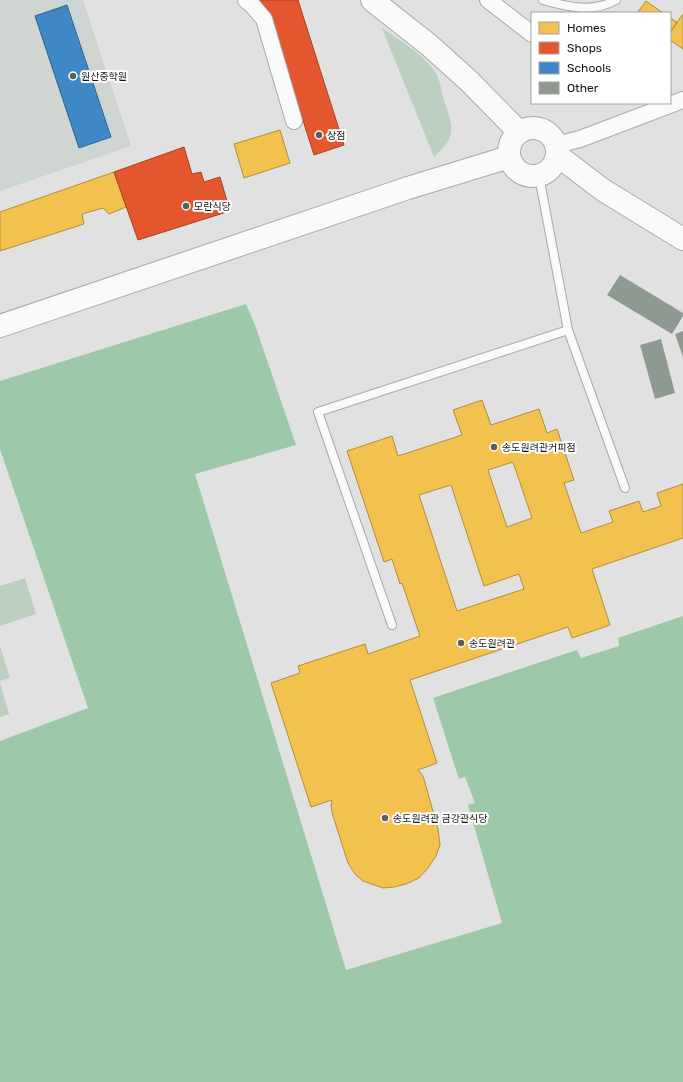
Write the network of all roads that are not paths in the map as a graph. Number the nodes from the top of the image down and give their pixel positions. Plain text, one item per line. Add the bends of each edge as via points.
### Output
1 (246, 0) edge
2 (372, 0) edge
3 (488, 0) edge
4 (543, 0) edge
5 (616, 0) edge
6 (531, 33) edge
7 (683, 100) edge
8 (294, 121) dead end
9 (519, 132) junction
10 (556, 150) junction
11 (509, 157) junction
12 (539, 176) junction
13 (683, 239) edge
14 (0, 326) edge
15 (568, 330) junction
16 (625, 488) dead end
17 (392, 625) dead end

1 - 8 street via 264,20
2 - 9 main road via 429,45
3 - 6 street
4 - 5 lane via 584,9 606,5
7 - 10 street
9 - 10 main road via 540,129 552,138
9 - 11 main road via 510,143
10 - 12 main road via 555,162 546,173
10 - 13 main road via 603,190
11 - 12 main road via 517,171 524,175
11 - 14 main road via 408,188
12 - 15 lane
15 - 16 lane
15 - 17 lane via 318,412

